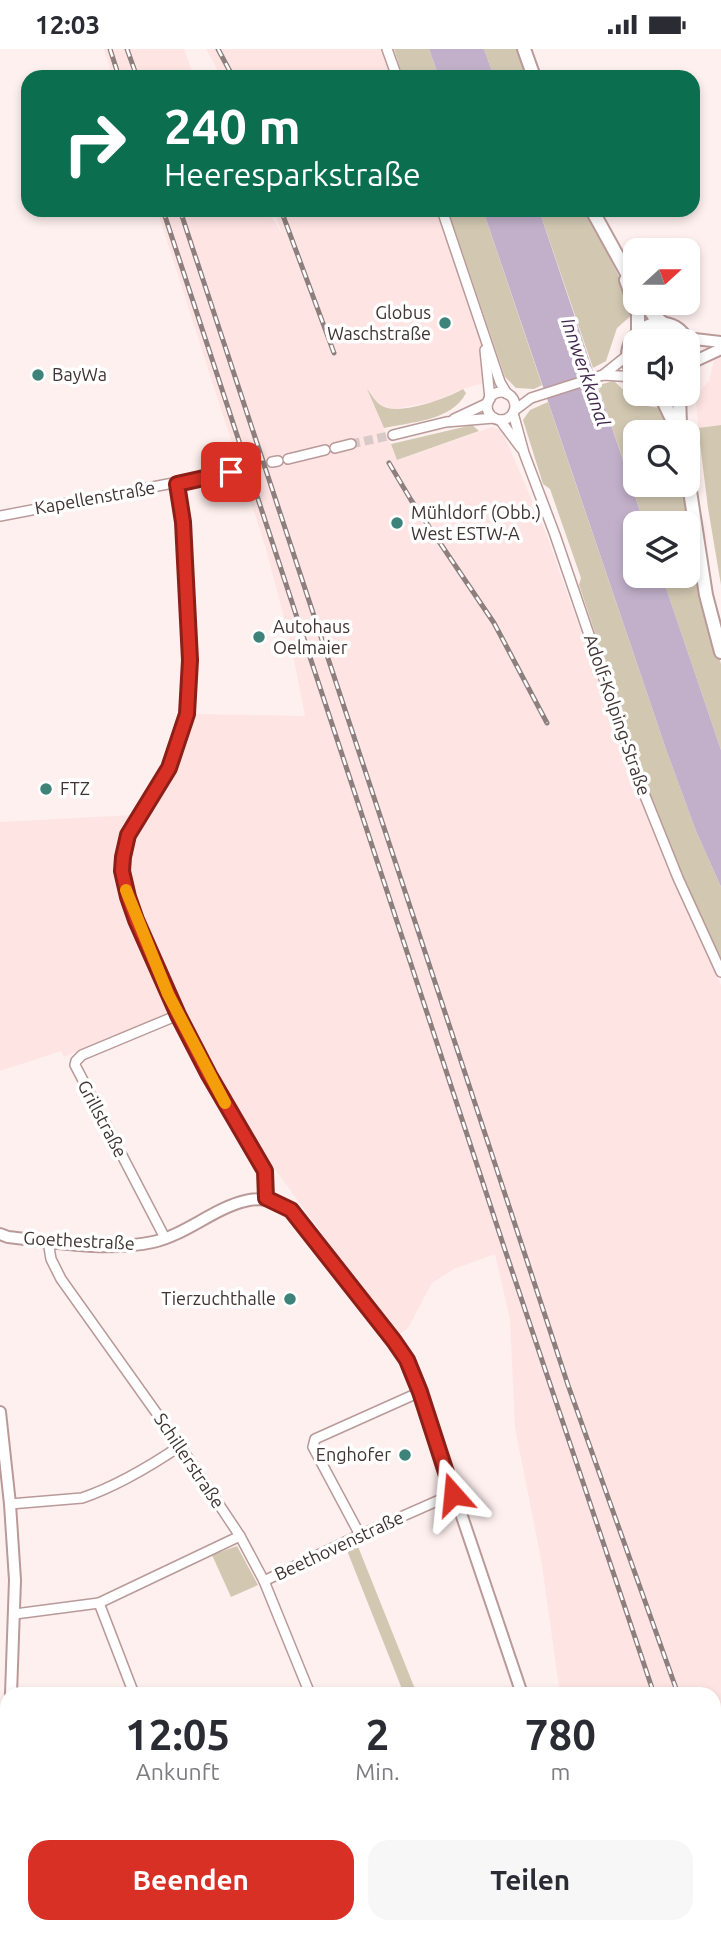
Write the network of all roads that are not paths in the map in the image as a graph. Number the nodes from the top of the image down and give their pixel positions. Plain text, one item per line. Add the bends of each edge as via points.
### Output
1 (387, 49) edge
2 (524, 49) edge
3 (394, 70) edge
4 (532, 70) edge
5 (444, 217) edge
6 (596, 217) edge
7 (622, 267) joint
8 (477, 314) junction
9 (653, 315) edge
10 (664, 324) junction
11 (638, 329) edge
12 (643, 329) edge
13 (678, 329) edge
14 (700, 340) edge
15 (721, 342) edge
16 (721, 349) edge
17 (623, 359) edge
18 (700, 361) edge
19 (603, 375) junction
20 (623, 376) edge
21 (509, 395) junction
22 (531, 398) junction
23 (489, 401) junction
24 (514, 412) junction
25 (497, 419) junction
26 (446, 422) junction
27 (393, 435) tunnel mouth
28 (351, 444) tunnel mouth
29 (335, 448) dead end
30 (325, 450) dead end
31 (524, 453) junction
32 (288, 459) dead end
33 (231, 472) tunnel mouth
34 (177, 484) junction
35 (691, 497) edge
36 (0, 516) edge
37 (721, 652) edge
38 (721, 972) edge
39 (178, 1015) junction
40 (266, 1198) junction
41 (3, 1237) edge
42 (166, 1238) junction
43 (48, 1241) junction
44 (420, 1392) junction
45 (0, 1412) edge
46 (180, 1447) junction
47 (453, 1494) junction
48 (10, 1504) junction
49 (360, 1535) junction
50 (240, 1536) junction
51 (264, 1581) junction
52 (99, 1603) junction
53 (15, 1614) junction
54 (11, 1687) edge
55 (131, 1687) edge
56 (307, 1687) edge
57 (520, 1687) edge

1 - 3 street
2 - 4 main road
5 - 8 street
6 - 7 main road
7 - 11 main road via 638,314
8 - 21 street via 500,382
8 - 23 street
9 - 10 main road
10 - 12 main road
10 - 13 main road
14 - 15 street
16 - 18 street
17 - 19 street
19 - 20 street
19 - 22 street
21 - 22 street
21 - 23 street via 499,392
21 - 24 street
22 - 24 street
23 - 25 street via 489,411
23 - 26 street
24 - 25 street
24 - 31 street, Adolf-Kolping-Straße
25 - 26 street
25 - 31 street, Adolf-Kolping-Straße
26 - 27 street
28 - 29 street
30 - 32 street
31 - 38 street, Adolf-Kolping-Straße via 639,781
33 - 34 street, Kapellenstraße
34 - 36 street, Kapellenstraße
34 - 39 street via 190,660 187,714 169,768 128,835 122,871 136,920
35 - 37 main road via 706,595
39 - 40 street via 265,1171
39 - 42 street, Grillstraße via 82,1055 75,1065
40 - 42 street, Goethestraße via 246,1199
40 - 44 street via 285,1205 302,1222 401,1350
41 - 43 street, Goethestraße
42 - 43 street, Goethestraße via 119,1246
43 - 46 street, Schillerstraße via 61,1279
44 - 47 street
44 - 49 street via 313,1443
45 - 48 street
46 - 48 street via 142,1471 82,1498
46 - 50 street, Schillerstraße
47 - 49 street, Beethovenstraße
47 - 57 street
48 - 53 street
49 - 51 street, Beethovenstraße
50 - 51 street, Schillerstraße
50 - 52 street
51 - 56 street, Schillerstraße
52 - 53 street
52 - 55 street
53 - 54 street

